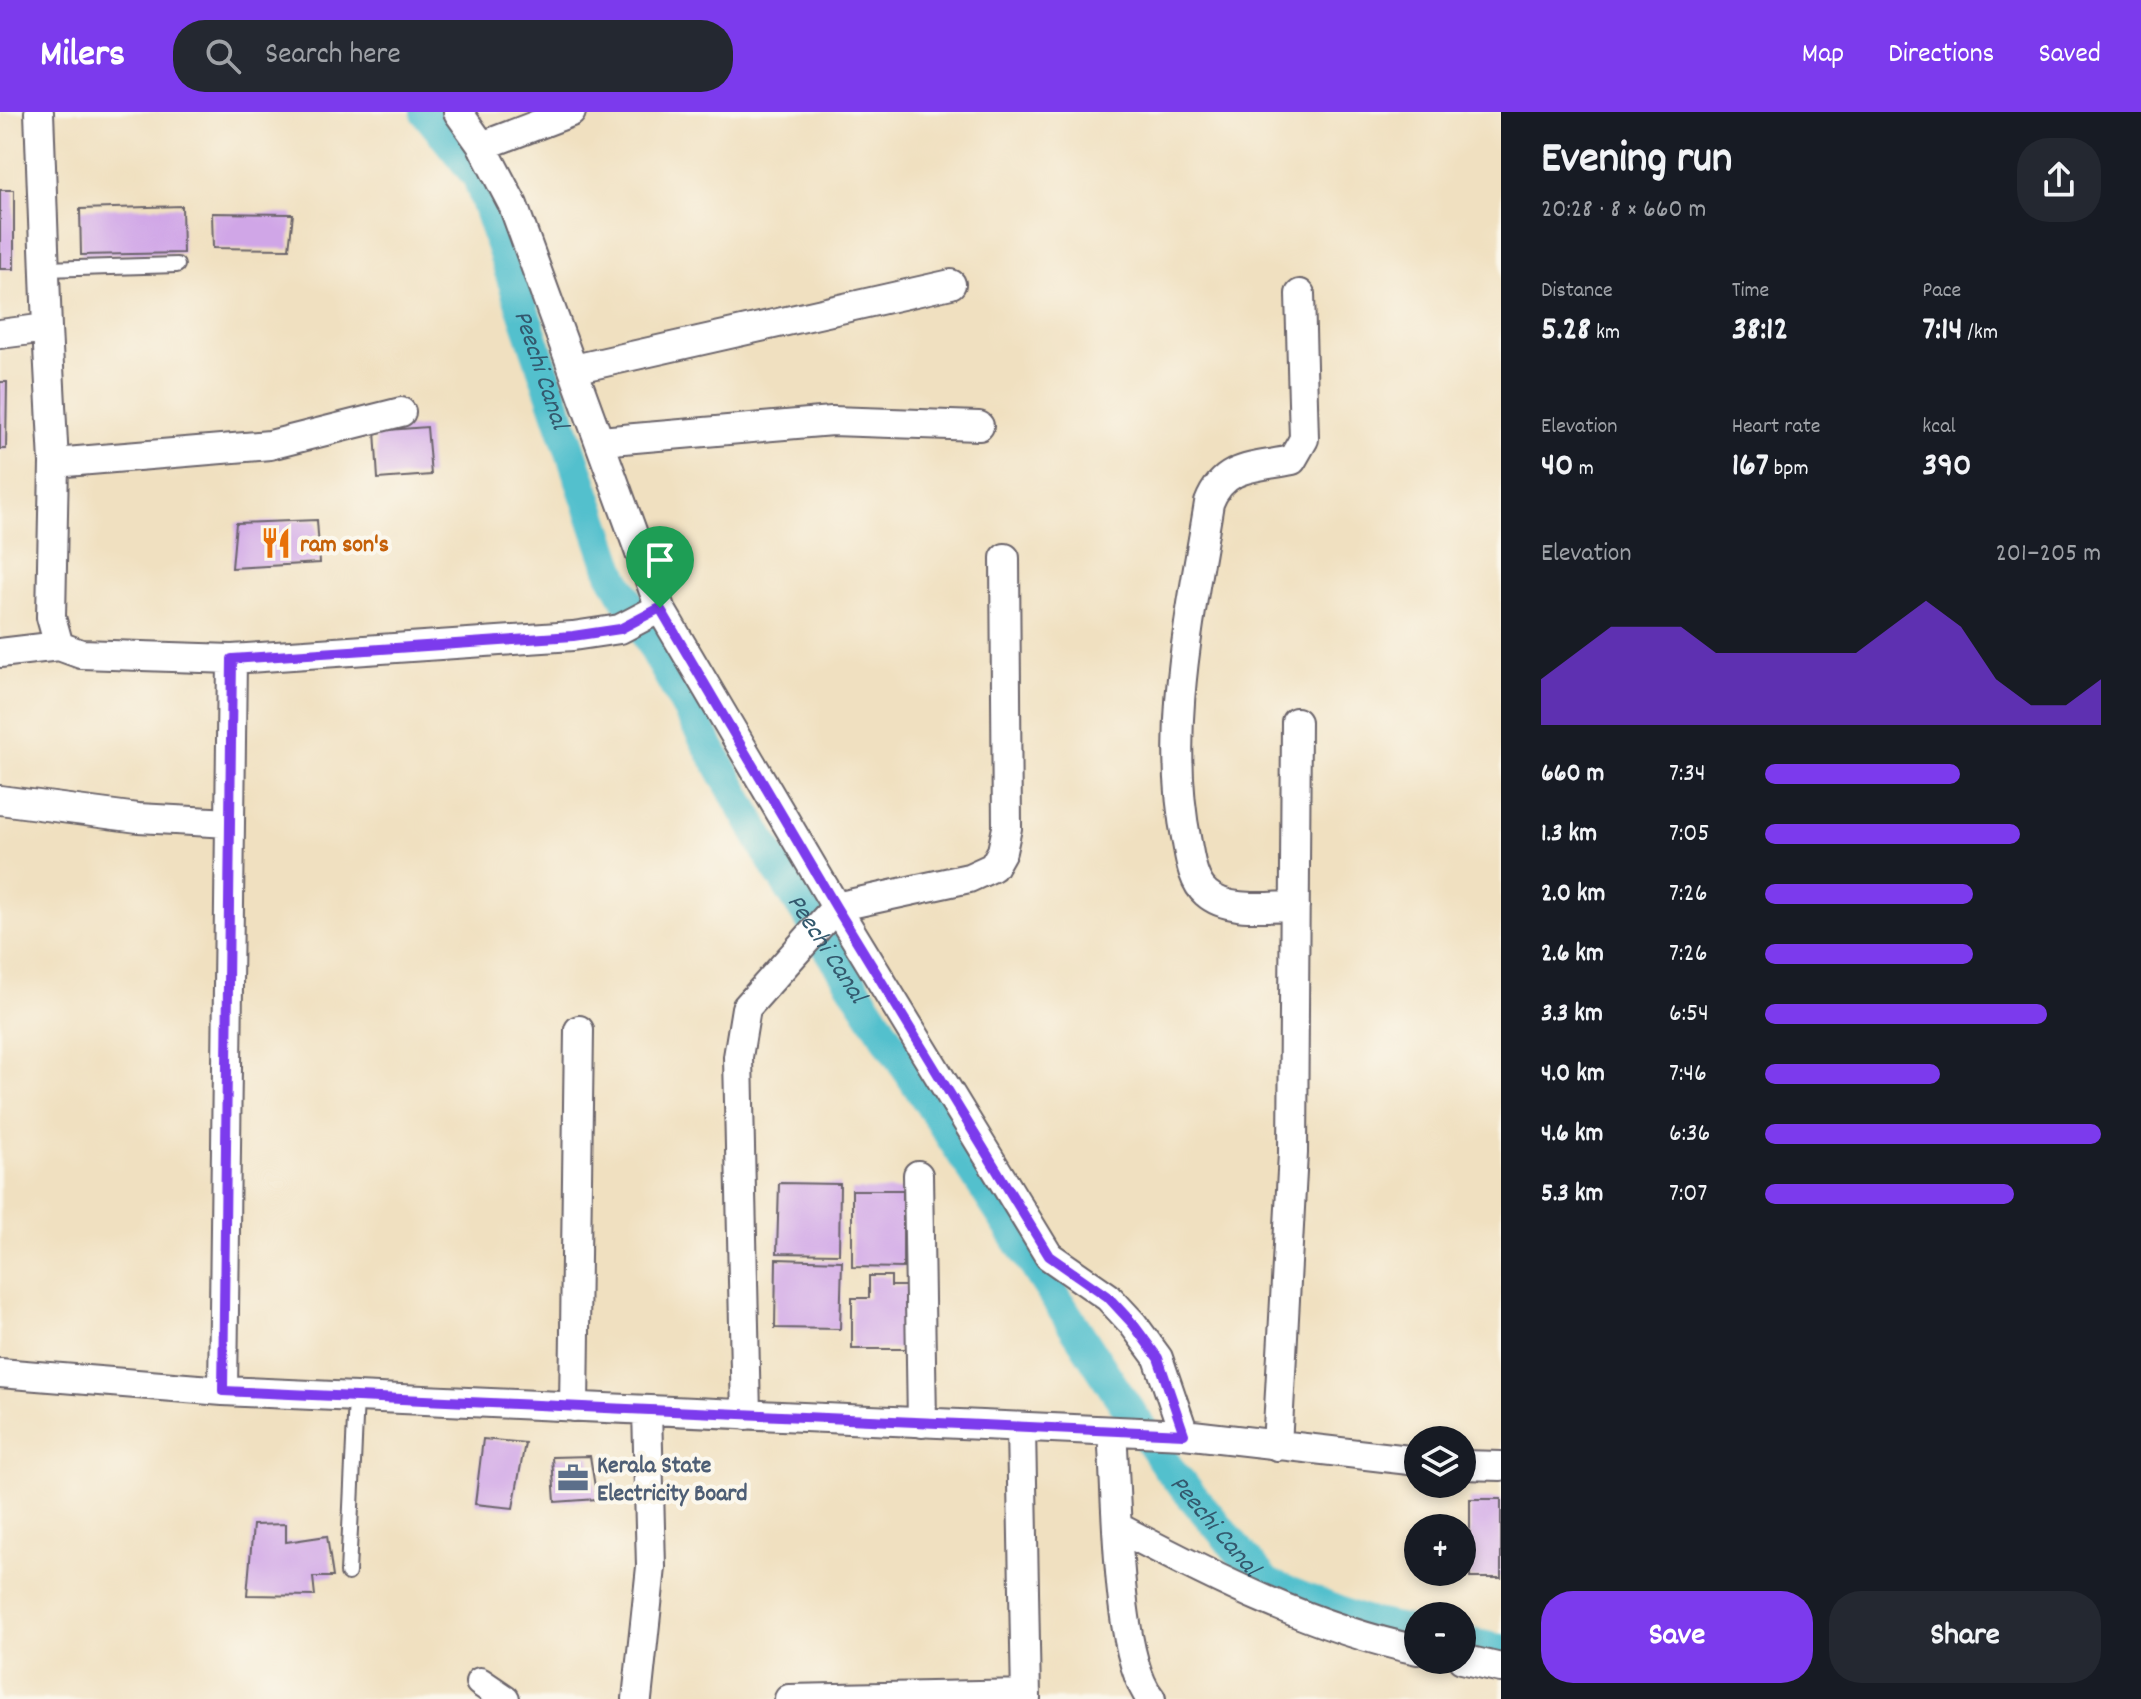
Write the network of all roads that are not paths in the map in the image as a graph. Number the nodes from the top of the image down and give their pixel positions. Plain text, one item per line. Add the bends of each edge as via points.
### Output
1 (39, 112) edge
2 (458, 112) edge
3 (571, 112) edge
4 (482, 146) junction
5 (177, 265) dead end
6 (45, 269) junction
7 (951, 284) dead end
8 (1300, 294) dead end
9 (47, 328) junction
10 (0, 334) edge
11 (574, 369) junction
12 (401, 412) dead end
13 (979, 426) dead end
14 (600, 441) junction
15 (54, 463) junction
16 (1005, 558) dead end
17 (655, 611) junction
18 (59, 646) junction
19 (0, 653) edge
20 (232, 659) junction
21 (1296, 722) dead end
22 (0, 800) edge
23 (230, 823) junction
24 (1295, 906) junction
25 (836, 907) junction
26 (579, 1030) dead end
27 (918, 1175) dead end
28 (0, 1373) edge
29 (223, 1391) junction
30 (356, 1397) junction
31 (574, 1407) junction
32 (647, 1410) junction
33 (746, 1415) junction
34 (922, 1423) junction
35 (1021, 1428) junction
36 (1147, 1433) junction
37 (1277, 1446) junction
38 (1404, 1460) edge
39 (1476, 1465) edge
40 (1501, 1466) edge
41 (1119, 1528) junction
42 (348, 1573) dead end
43 (1404, 1647) edge
44 (1476, 1662) edge
45 (1501, 1668) edge
46 (480, 1682) dead end
47 (1026, 1696) edge
48 (505, 1699) edge
49 (637, 1699) edge
50 (789, 1699) edge
51 (1151, 1699) edge

1 - 6 street
2 - 4 street
3 - 4 street
4 - 11 street via 513,205
5 - 6 lane
6 - 9 street
7 - 11 street
8 - 24 street via 1304,439 1292,460 1232,473 1216,484 1189,623 1178,757 1187,843 1206,893 1228,904
9 - 10 street
9 - 15 street
11 - 14 street
12 - 15 street via 270,445
13 - 14 street via 832,421
14 - 17 street
15 - 18 street via 51,617
16 - 25 street via 1007,828 1002,851 993,867 969,878
17 - 20 street via 620,629 573,636
17 - 25 street
18 - 19 street
18 - 20 street via 81,654
20 - 23 street
21 - 24 street
22 - 23 street via 138,818
23 - 29 street
24 - 37 street via 1293,1153
25 - 33 street via 746,1008 738,1057
25 - 36 street via 1049,1256 1108,1297 1158,1358
26 - 31 street
27 - 34 street
28 - 29 street
29 - 30 street
30 - 31 street
30 - 42 lane
31 - 32 street
32 - 33 street
32 - 49 street via 651,1567
33 - 34 street
34 - 35 street
35 - 36 street
35 - 47 street
36 - 37 street
36 - 41 street
37 - 38 street
39 - 40 street
41 - 43 street via 1271,1602 1369,1640
41 - 51 street via 1124,1618 1136,1671
44 - 45 street
46 - 48 street
47 - 50 street

